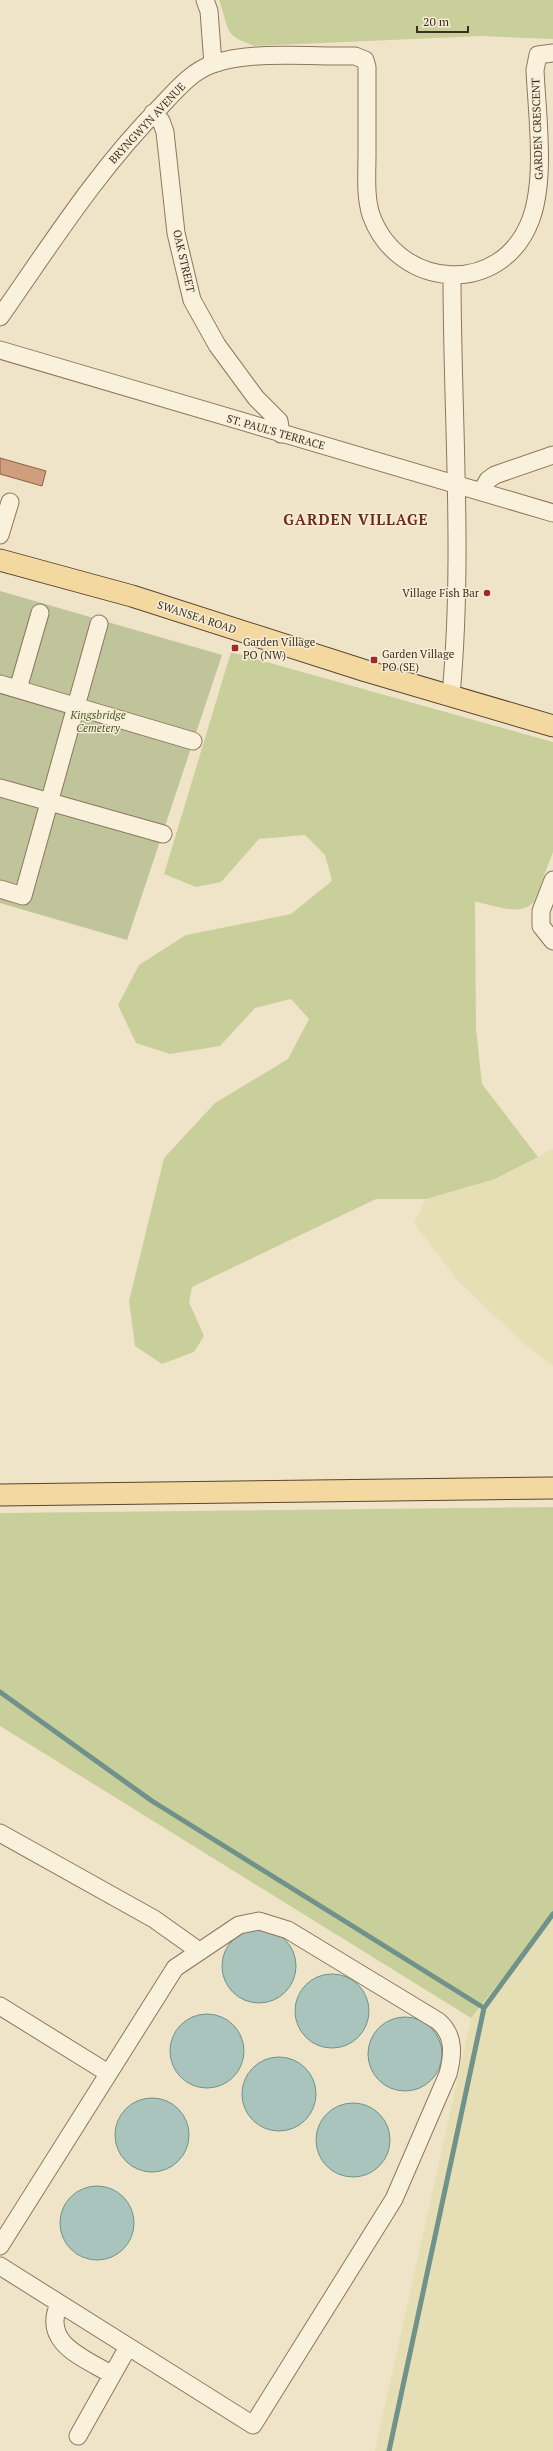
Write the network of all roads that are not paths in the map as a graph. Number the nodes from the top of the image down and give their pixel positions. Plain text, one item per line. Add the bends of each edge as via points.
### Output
1 (206, 0) edge
2 (546, 54) edge
3 (365, 60) joint
4 (212, 64) junction
5 (153, 113) junction
6 (452, 276) junction
7 (0, 317) edge
8 (0, 350) edge
9 (282, 434) junction
10 (553, 455) edge
11 (456, 484) junction
12 (482, 490) junction
13 (10, 502) dead end
14 (553, 512) edge
15 (0, 535) edge
16 (0, 560) edge
17 (40, 613) dead end
18 (99, 624) dead end
19 (0, 684) edge
20 (18, 689) junction
21 (451, 695) junction
22 (76, 706) junction
23 (553, 726) edge
24 (193, 741) dead end
25 (0, 788) edge
26 (50, 801) junction
27 (163, 834) dead end
28 (553, 880) edge
29 (0, 889) edge
30 (553, 941) edge
31 (553, 1488) edge
32 (0, 1495) edge
33 (0, 1833) edge
34 (199, 1952) junction
35 (0, 2006) edge
36 (108, 2074) junction
37 (0, 2246) edge
38 (0, 2266) edge
39 (59, 2304) junction
40 (128, 2348) junction
41 (112, 2375) junction
42 (78, 2436) dead end

1 - 4 street
2 - 6 street, GARDEN CRESCENT via 535,70 539,180 531,220 520,242 498,261 476,272
3 - 4 street, BRYNGWYN AVENUE via 355,56 249,57
3 - 6 street, GARDEN CRESCENT via 368,204 376,226 392,249 408,263 431,272
4 - 5 street, BRYNGWYN AVENUE via 183,83
5 - 7 street, BRYNGWYN AVENUE via 104,170
5 - 9 street, OAK STREET via 161,121 165,132 176,233 192,300 217,345 256,398 279,421
6 - 11 street
8 - 9 street, ST. PAUL'S TERRACE
9 - 11 street, ST. PAUL'S TERRACE
10 - 12 street via 495,475 488,480
11 - 12 street, ST. PAUL'S TERRACE
11 - 21 street via 455,661
12 - 14 street, ST. PAUL'S TERRACE
13 - 15 street
16 - 21 main road, SWANSEA ROAD via 132,596 366,671
17 - 20 street
18 - 22 street
19 - 20 street
20 - 22 street
21 - 23 main road, SWANSEA ROAD
22 - 24 street
22 - 26 street
25 - 26 street
26 - 27 street
26 - 29 street via 22,896
28 - 30 street via 542,911 541,926
31 - 32 main road
33 - 34 street via 154,1919
34 - 36 street via 175,1968
34 - 40 street via 239,1925 259,1921 280,1926 438,2021 450,2036 451,2064 394,2200 253,2425
35 - 36 street
36 - 37 street
38 - 39 street
39 - 40 street
39 - 41 street via 54,2323 59,2340
40 - 41 street
41 - 42 street

